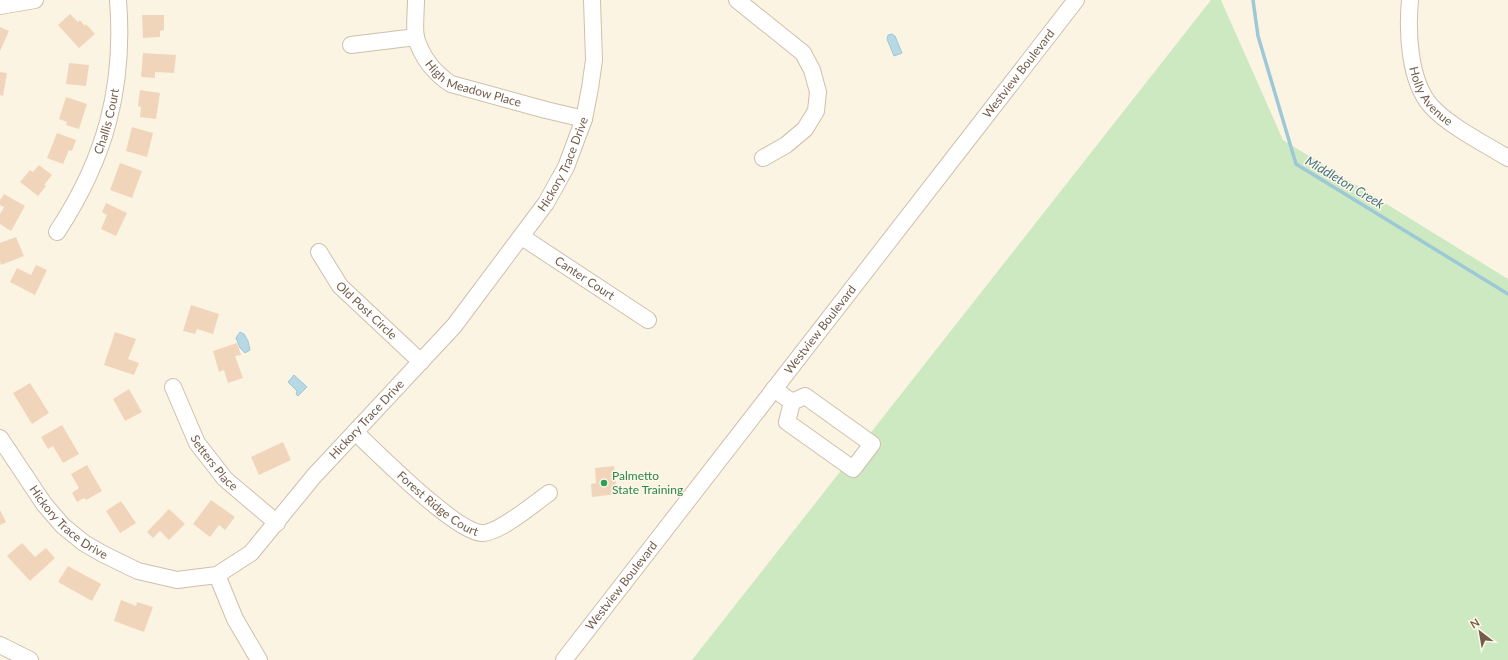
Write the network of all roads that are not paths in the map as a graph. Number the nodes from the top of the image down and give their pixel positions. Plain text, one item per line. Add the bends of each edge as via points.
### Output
1 (35, 0) edge
2 (118, 0) edge
3 (416, 0) edge
4 (592, 0) edge
5 (737, 0) edge
6 (1076, 0) edge
7 (1410, 0) edge
8 (0, 6) edge
9 (416, 36) junction
10 (350, 45) dead end
11 (584, 119) junction
12 (763, 158) dead end
13 (1508, 158) edge
14 (57, 232) dead end
15 (522, 237) junction
16 (319, 252) dead end
17 (648, 320) dead end
18 (422, 362) junction
19 (173, 388) dead end
20 (774, 389) junction
21 (792, 402) junction
22 (355, 432) junction
23 (0, 438) edge
24 (550, 493) dead end
25 (277, 522) junction
26 (217, 575) junction
27 (0, 645) edge
28 (30, 660) edge
29 (259, 660) edge
30 (564, 660) edge

1 - 8 street
2 - 14 street, Challis Court via 118,72 113,105 102,146 82,191
3 - 9 street, High Meadow Place
4 - 11 street, Hickory Trace Drive via 594,60
5 - 12 street via 803,53 812,70 818,92 816,111 805,129 786,145
6 - 20 street, Westview Boulevard
7 - 13 street, Holly Avenue via 1410,52 1418,84 1431,106 1454,126
9 - 10 street
9 - 11 street, High Meadow Place via 425,59 440,77 451,84
11 - 15 street, Hickory Trace Drive via 566,168
15 - 17 street, Canter Court
15 - 18 street, Hickory Trace Drive via 454,326
16 - 18 street, Old Post Circle via 340,286
18 - 22 street, Hickory Trace Drive
19 - 25 street, Setters Place via 197,444 225,479
20 - 21 street
20 - 30 street, Westview Boulevard
21 - 21 street via 787,422 853,469 872,444 805,396
22 - 24 street, Forest Ridge Court via 436,506 466,529 483,533 499,529
22 - 25 street, Hickory Trace Drive via 314,476
23 - 26 street, Hickory Trace Drive via 44,504 63,526 97,550 138,571 178,580
25 - 26 street, Hickory Trace Drive via 251,553
26 - 29 street via 235,619
27 - 28 street

